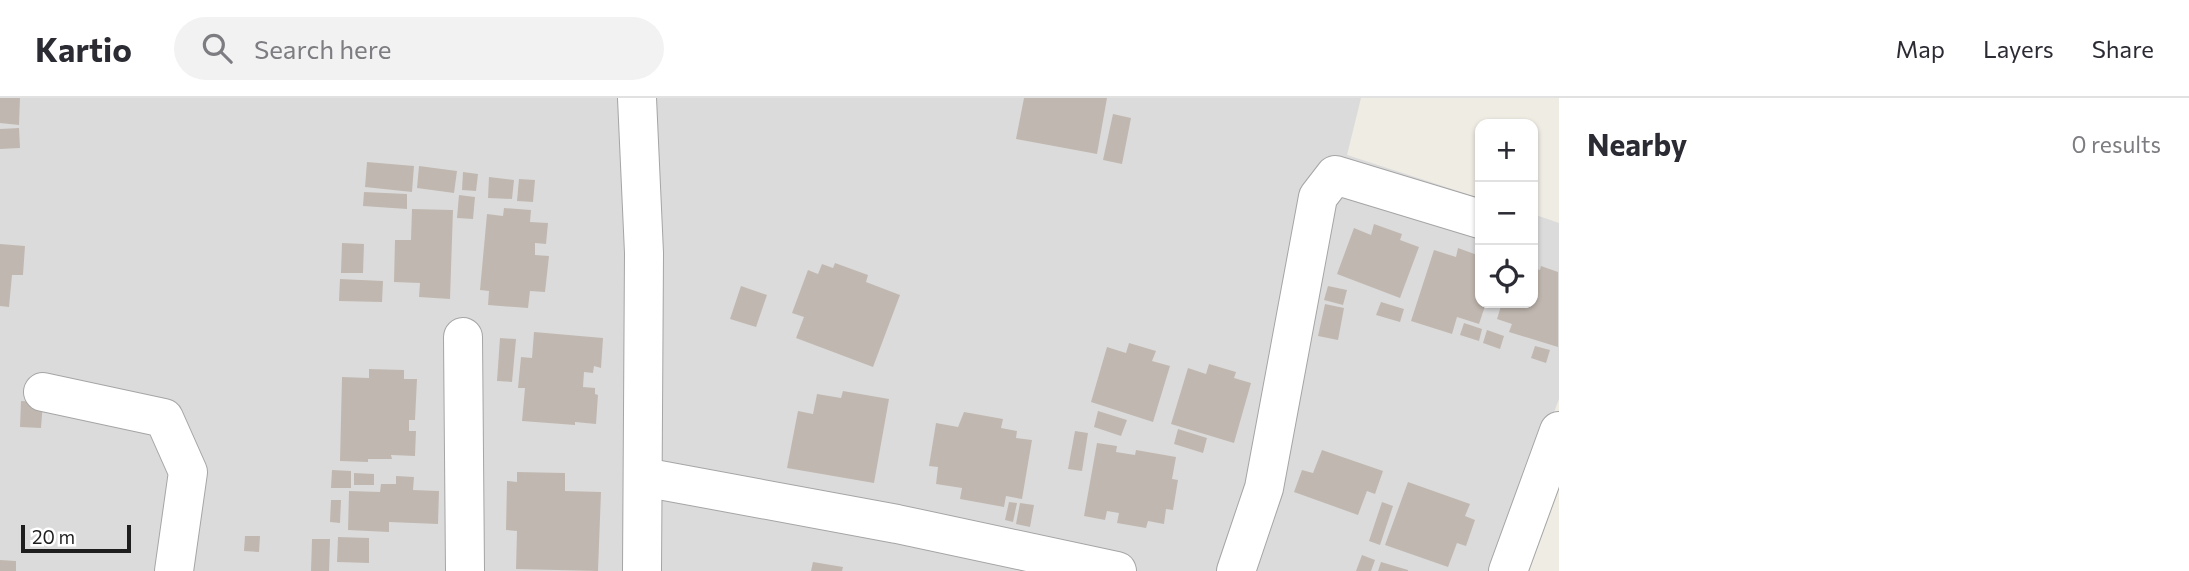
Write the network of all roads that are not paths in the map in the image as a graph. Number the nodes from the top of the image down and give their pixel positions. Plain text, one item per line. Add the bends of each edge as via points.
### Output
1 (637, 98) edge
2 (1475, 217) edge
3 (463, 337) dead end
4 (43, 392) dead end
5 (1559, 431) edge
6 (643, 477) junction
7 (174, 571) edge
8 (465, 571) edge
9 (642, 571) edge
10 (1116, 571) edge
11 (1237, 571) edge
12 (1508, 571) edge

1 - 6 street via 644,253
2 - 11 street via 1335,175 1318,197 1264,488
3 - 8 street
4 - 7 street via 164,418 188,472
5 - 12 street
6 - 9 street
6 - 10 street

